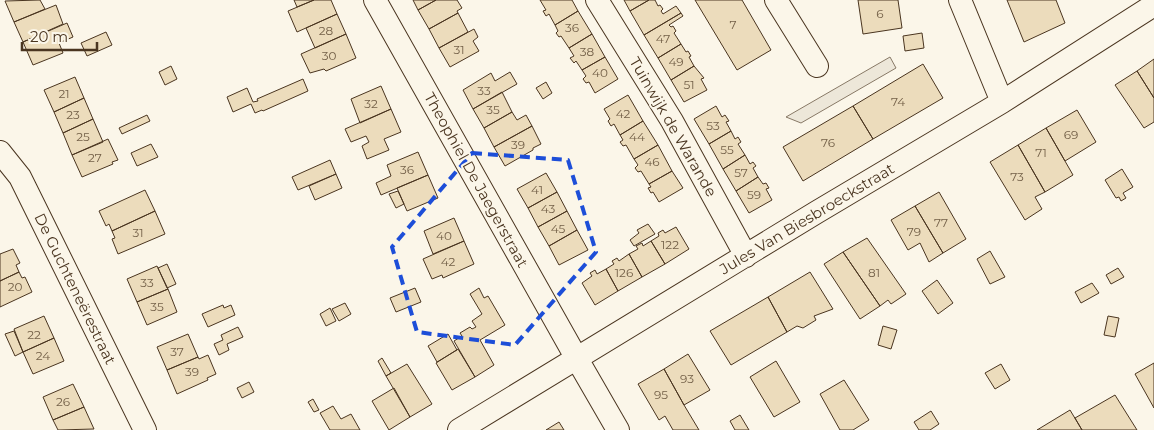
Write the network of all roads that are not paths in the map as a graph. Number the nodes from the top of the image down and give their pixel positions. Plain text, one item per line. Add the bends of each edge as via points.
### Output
1 (375, 0) edge
2 (597, 0) edge
3 (776, 0) edge
4 (960, 0) edge
5 (1154, 5) edge
6 (817, 66) dead end
7 (1002, 102) junction
8 (0, 152) edge
9 (746, 256) junction
10 (577, 359) junction
11 (145, 430) edge
12 (459, 430) edge
13 (618, 430) edge

1 - 10 street, Theophiel De Jaegerstraat
2 - 9 street, Tuinwijk de Warande via 672,121
3 - 6 street
4 - 7 street
5 - 7 street, Jules Van Biesbroeckstraat
7 - 9 street, Jules Van Biesbroeckstraat
8 - 11 street, De Guchteneërestraat via 20,178
9 - 10 street, Jules Van Biesbroeckstraat
10 - 12 street, Jules Van Biesbroeckstraat
10 - 13 street, Theophiel De Jaegerstraat

